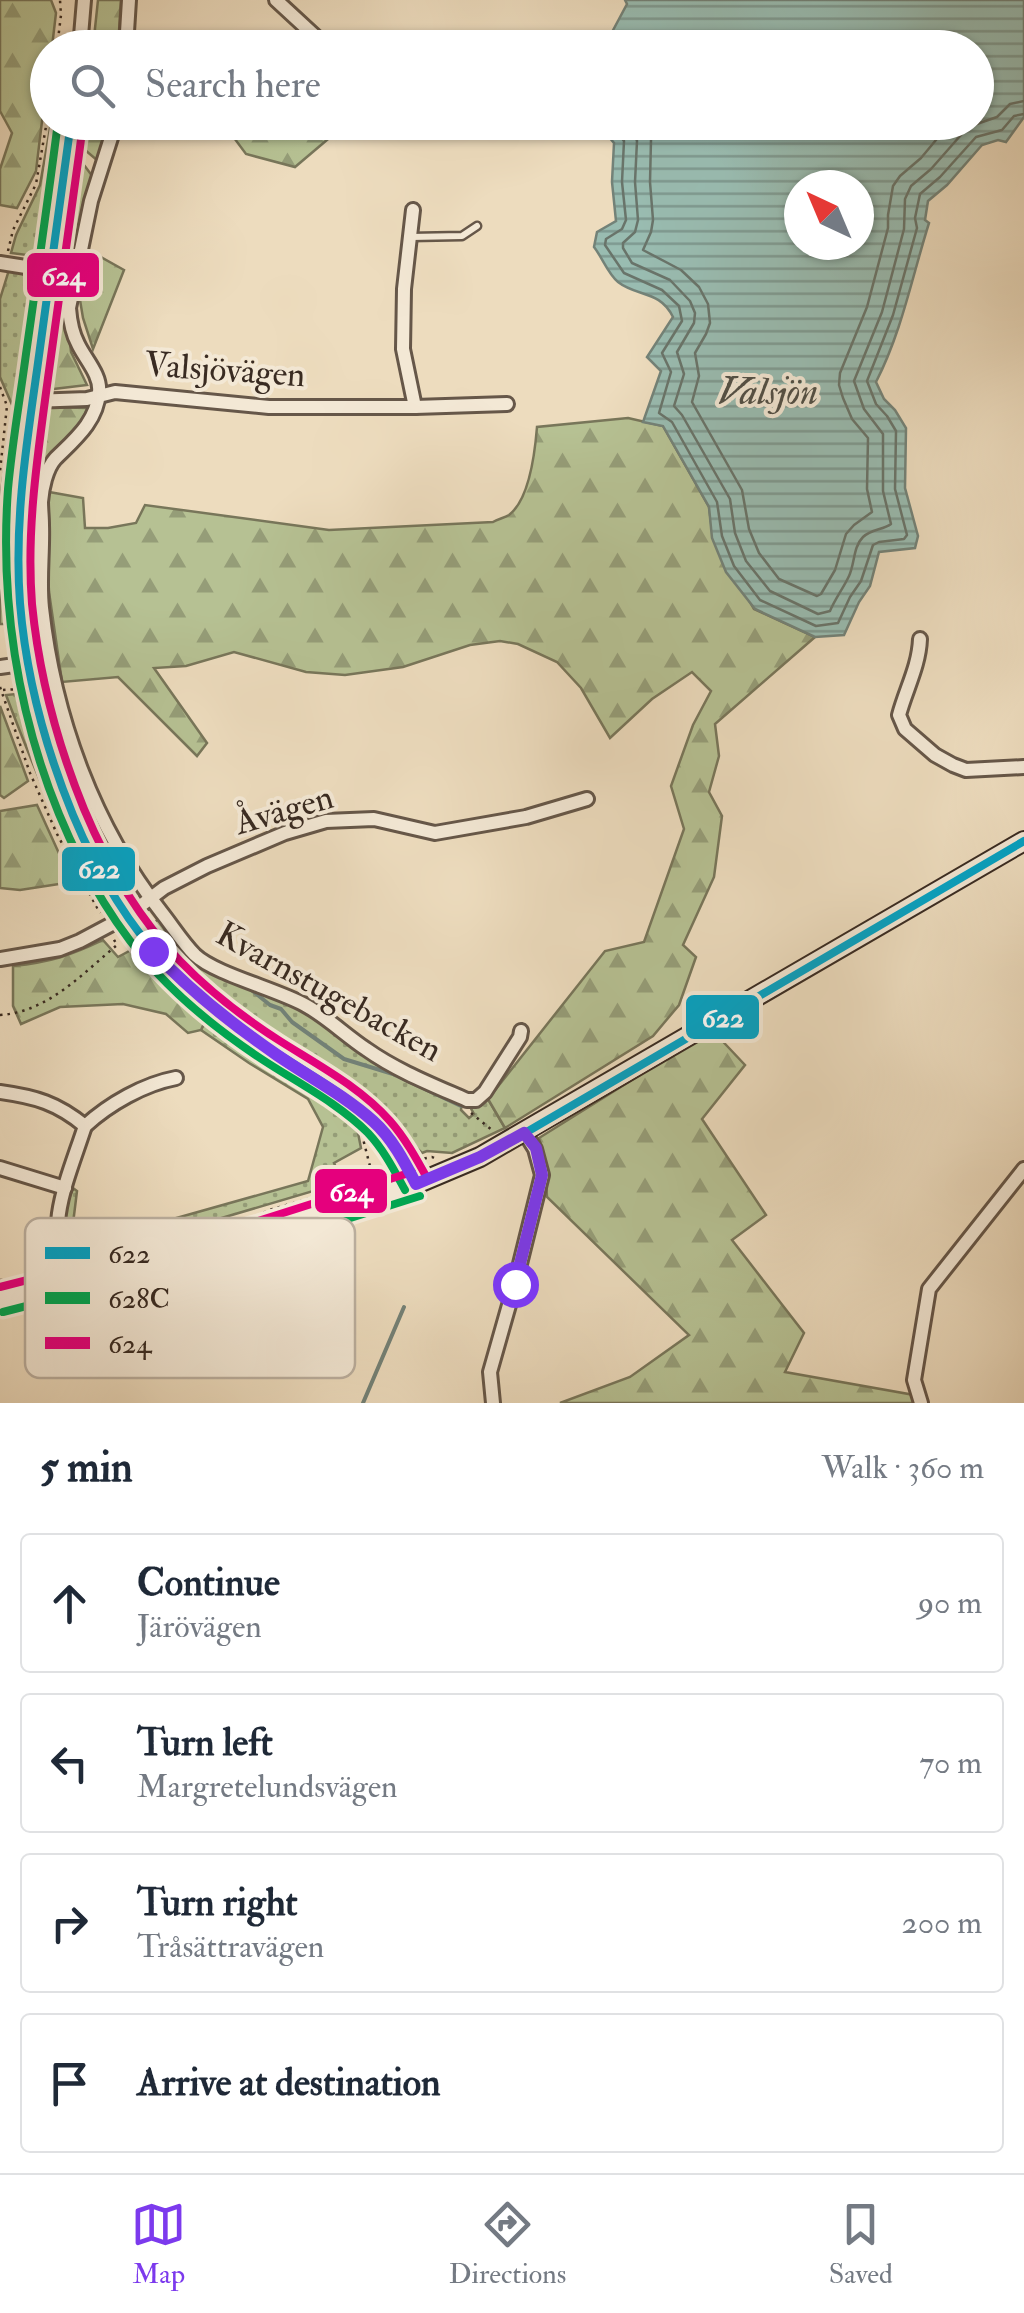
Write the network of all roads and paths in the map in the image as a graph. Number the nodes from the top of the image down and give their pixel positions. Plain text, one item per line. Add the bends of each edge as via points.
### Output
1 (60, 0) edge
2 (129, 0) edge
3 (276, 0) edge
4 (81, 2) edge
5 (59, 30) edge
6 (80, 30) edge
7 (127, 30) edge
8 (308, 30) edge
9 (44, 140) edge
10 (69, 140) edge
11 (110, 140) edge
12 (413, 210) dead end
13 (477, 226) dead end
14 (409, 237) junction
15 (2, 264) edge
16 (51, 270) junction
17 (0, 387) edge
18 (99, 396) junction
19 (32, 401) junction
20 (507, 404) dead end
21 (415, 407) junction
22 (0, 472) edge
23 (920, 640) dead end
24 (28, 664) junction
25 (0, 668) edge
26 (1, 689) edge
27 (22, 689) dead end
28 (1024, 766) edge
29 (588, 799) dead end
30 (1024, 841) edge
31 (150, 898) junction
32 (128, 916) junction
33 (107, 927) junction
34 (0, 959) edge
35 (0, 1016) edge
36 (521, 1031) dead end
37 (176, 1078) dead end
38 (0, 1092) edge
39 (468, 1100) junction
40 (85, 1126) junction
41 (524, 1133) junction
42 (500, 1136) dead end
43 (439, 1160) dead end
44 (406, 1164) junction
45 (0, 1168) edge
46 (1024, 1170) edge
47 (416, 1184) junction
48 (64, 1188) junction
49 (59, 1218) edge
50 (254, 1218) edge
51 (314, 1218) edge
52 (0, 1280) edge
53 (22, 1280) dead end
54 (25, 1293) edge
55 (0, 1300) edge
56 (494, 1403) edge
57 (921, 1403) edge

1 - 5 path
2 - 7 street
3 - 8 street
4 - 6 street
9 - 15 path via 36,184
10 - 16 street
11 - 18 street via 68,308
12 - 14 street
13 - 14 lane via 462,236
14 - 21 street via 403,348
15 - 16 street
16 - 19 street
17 - 22 path via 7,406
18 - 19 street, Valsjövägen
18 - 21 street, Valsjövägen via 115,392 269,407
18 - 31 street, Kvarnstugebacken via 81,436 48,472 41,500 42,606 57,694 78,763 124,860
19 - 24 street via 18,550
20 - 21 street, Valsjövägen
23 - 28 street via 920,659 898,714 905,730 966,770
24 - 25 street
24 - 32 street via 51,761 72,815
26 - 27 path
26 - 33 path via 57,834
29 - 31 street, Åvägen via 435,833 374,819 326,821 206,866
30 - 41 street
31 - 32 street, Åvägen
31 - 39 street, Kvarnstugebacken via 202,960 308,1006 386,1062
32 - 33 street, Åvägen
32 - 44 street via 193,992 373,1121
33 - 34 street, Åvägen via 60,949
33 - 35 path via 117,945 63,990 31,1010
36 - 39 street, Kvarnstugebacken via 485,1092
37 - 40 street via 155,1082
38 - 40 street via 50,1103
39 - 42 path via 469,1112
40 - 48 street
41 - 47 street
41 - 56 street via 536,1148 542,1175 490,1372
43 - 44 path
44 - 47 street
44 - 50 path
45 - 48 street
46 - 57 street via 929,1288 914,1380
47 - 51 street
48 - 49 street
52 - 53 path
54 - 55 street

